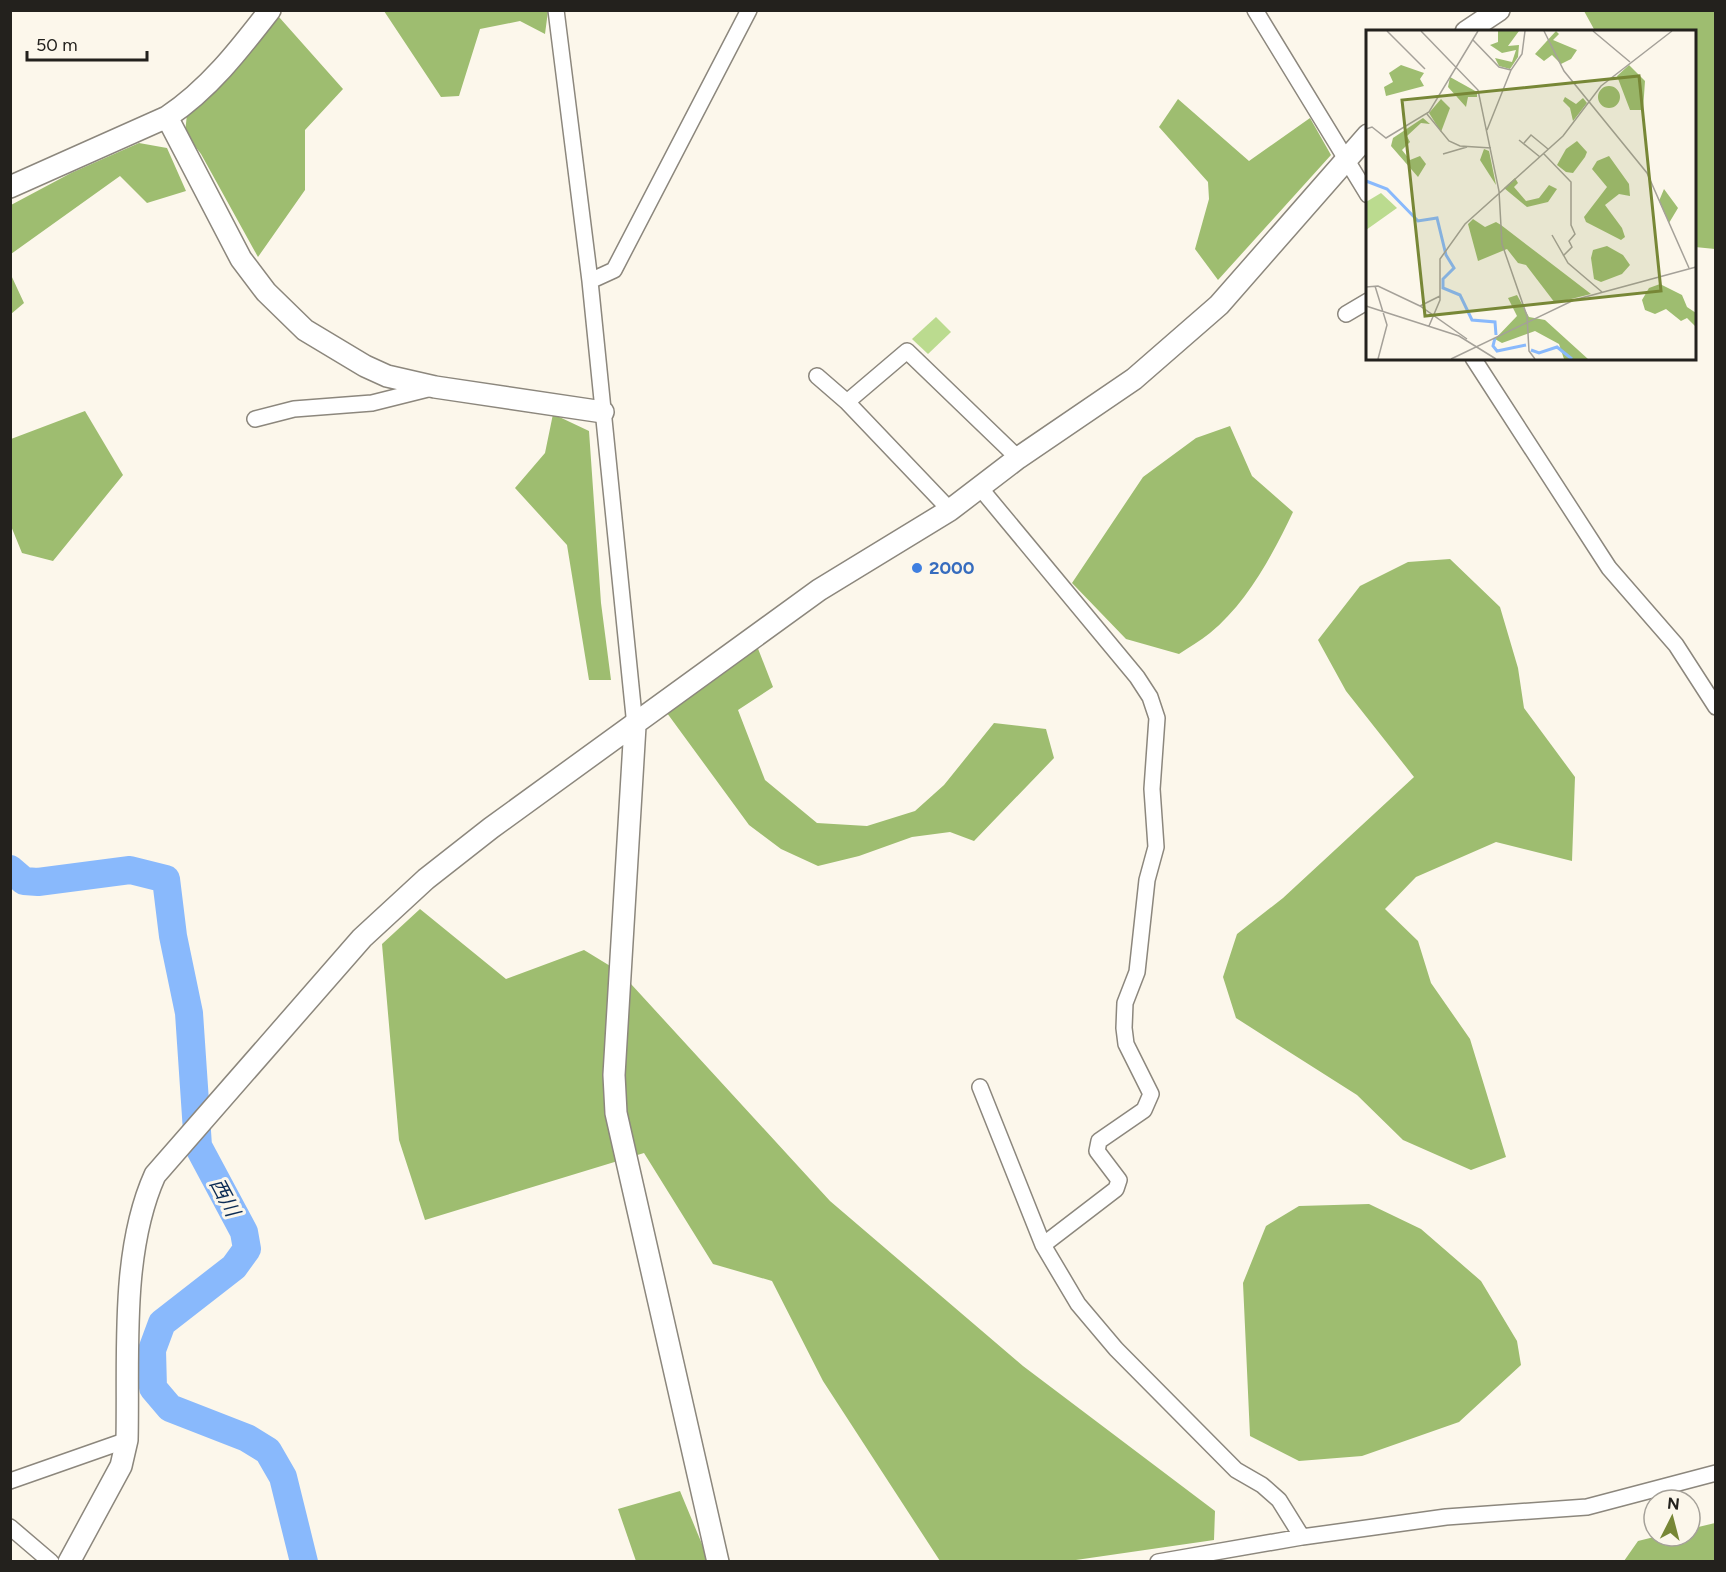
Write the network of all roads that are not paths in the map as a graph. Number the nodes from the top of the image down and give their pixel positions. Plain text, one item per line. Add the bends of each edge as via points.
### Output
1 (270, 10) edge
2 (556, 10) edge
3 (749, 10) edge
4 (1255, 10) edge
5 (1499, 10) edge
6 (1469, 30) edge
7 (166, 117) junction
8 (1366, 137) edge
9 (1345, 160) junction
10 (10, 187) edge
11 (1366, 192) edge
12 (590, 281) junction
13 (1366, 302) edge
14 (1346, 314) dead end
15 (1474, 360) edge
16 (817, 376) dead end
17 (435, 387) junction
18 (848, 402) junction
19 (603, 412) junction
20 (255, 419) dead end
21 (1018, 458) junction
22 (981, 489) junction
23 (950, 510) junction
24 (1716, 707) edge
25 (635, 726) junction
26 (980, 1087) dead end
27 (1043, 1245) junction
28 (127, 1440) junction
29 (1716, 1473) edge
30 (10, 1481) edge
31 (10, 1527) edge
32 (1302, 1537) junction
33 (51, 1562) edge
34 (69, 1562) edge
35 (718, 1562) edge
36 (1158, 1562) edge

1 - 7 street via 230,63
2 - 12 street
3 - 12 street via 614,270
4 - 9 street
5 - 6 street
7 - 10 street
7 - 17 street via 241,259 266,292 305,330 365,366
8 - 9 street
9 - 11 street
9 - 21 street via 1219,304 1181,340 1134,379
12 - 19 street
13 - 14 street
15 - 24 street via 1610,568 1676,645
16 - 18 street
17 - 19 street
17 - 20 street via 372,403 294,409
18 - 21 street via 907,351
18 - 23 street
19 - 25 street
21 - 22 street
22 - 23 street
22 - 27 street via 1137,677 1157,718 1152,789 1156,847 1147,880 1137,972 1125,1003 1124,1028 1126,1044 1151,1094 1144,1110 1099,1141 1097,1151 1119,1180 1116,1189
23 - 25 street via 819,590
25 - 28 street via 491,828 426,879 362,938 155,1175 143,1202 132,1254
25 - 35 street via 614,1075 616,1113
26 - 27 street
27 - 32 street via 1078,1304 1116,1349 1236,1470 1279,1500
28 - 30 street
28 - 34 street via 121,1466
29 - 32 street via 1587,1507 1446,1516
31 - 33 street
32 - 36 street

